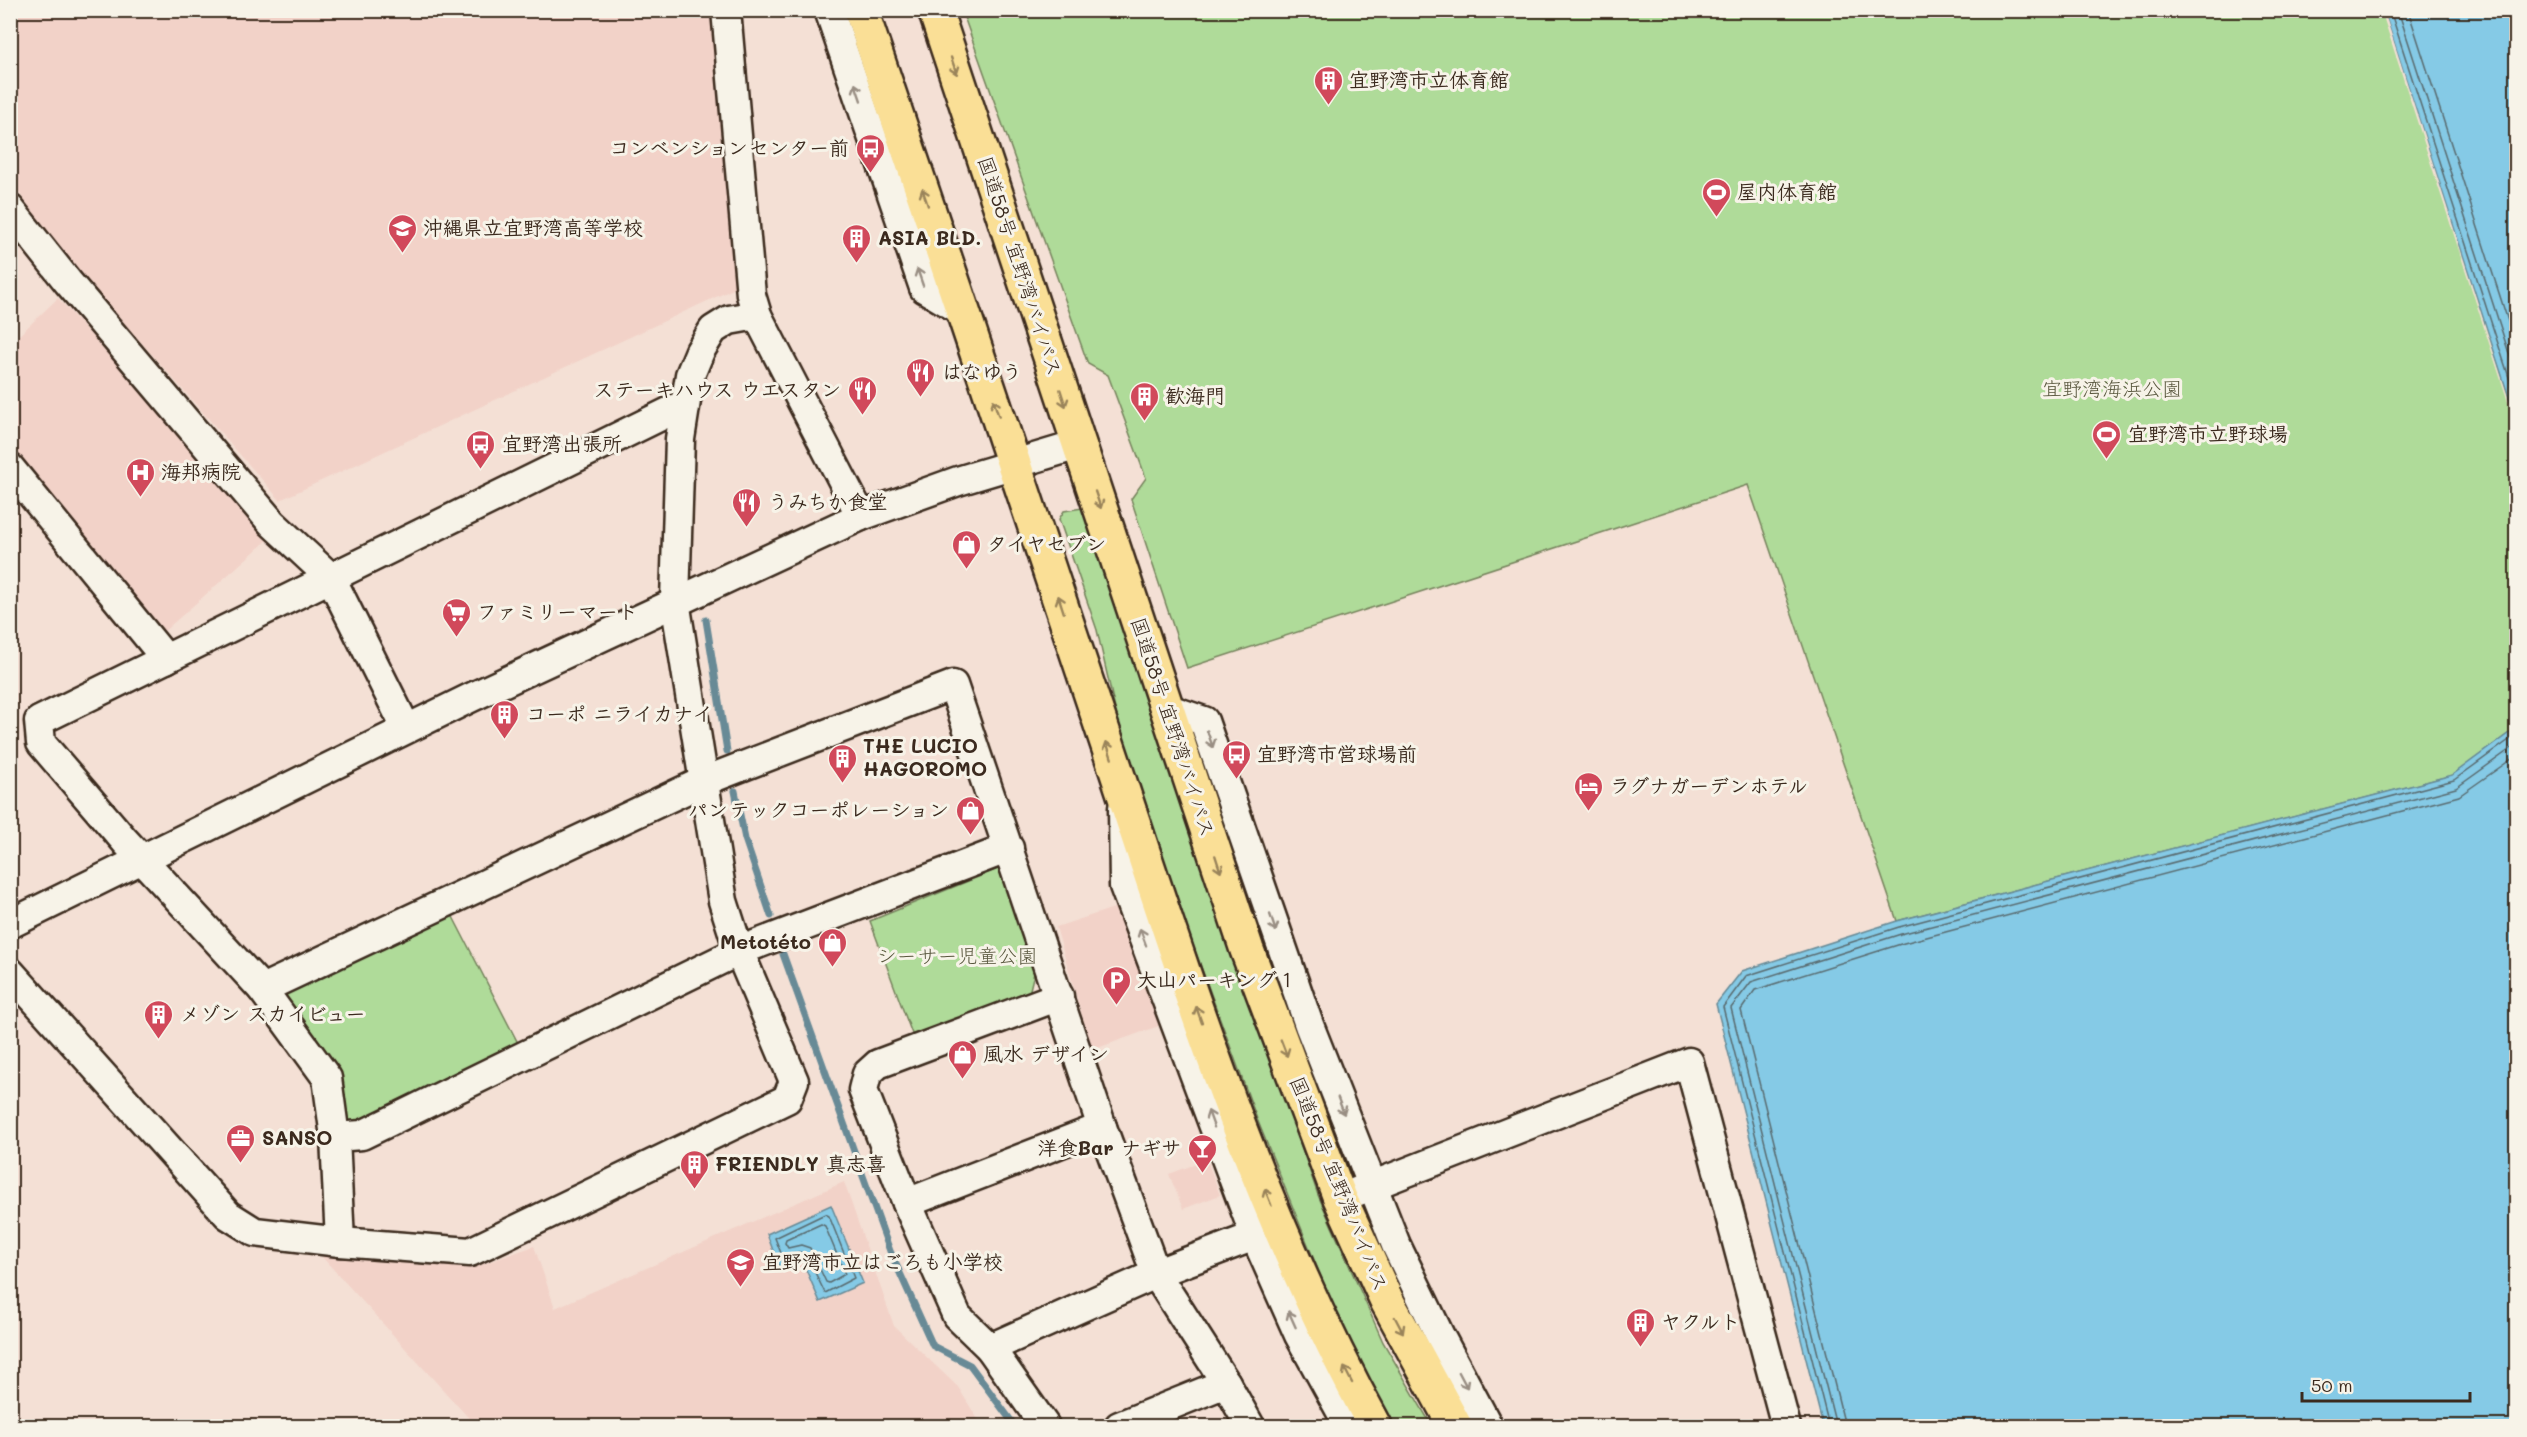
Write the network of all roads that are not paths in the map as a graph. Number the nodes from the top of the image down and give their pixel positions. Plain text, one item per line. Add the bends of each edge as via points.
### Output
1 (726, 10) edge
2 (829, 10) edge
3 (861, 10) edge
4 (935, 10) edge
5 (10, 209) edge
6 (964, 312) junction
7 (757, 315) junction
8 (685, 404) junction
9 (1078, 445) junction
10 (1014, 464) junction
11 (10, 468) edge
12 (861, 516) junction
13 (331, 578) junction
14 (675, 601) junction
15 (166, 660) junction
16 (1166, 708) junction
17 (406, 728) junction
18 (702, 782) junction
19 (1009, 848) junction
20 (143, 858) junction
21 (10, 924) edge
22 (739, 951) junction
23 (10, 972) edge
24 (262, 989) junction
25 (1059, 996) junction
26 (1102, 1127) junction
27 (335, 1137) junction
28 (1372, 1185) junction
29 (1340, 1198) junction
30 (907, 1203) junction
31 (1267, 1232) junction
32 (340, 1242) junction
33 (1156, 1274) junction
34 (990, 1348) junction
35 (1226, 1383) junction
36 (1045, 1426) edge
37 (1119, 1426) edge
38 (1250, 1426) edge
39 (1349, 1426) edge
40 (1375, 1426) edge
41 (1455, 1426) edge
42 (1488, 1426) edge
43 (1786, 1426) edge

1 - 7 street via 751,295
6 -> 2 street via 924,288
6 -> 3 highway
4 -> 9 highway, 国道58号 宜野湾バイパス
5 - 13 street via 272,523
10 -> 6 highway
7 - 8 street via 729,320 713,330 690,375
7 - 12 street
8 - 13 street
8 - 14 street via 680,439
9 - 10 street
9 -> 16 highway, 国道58号 宜野湾バイパス
10 - 12 street
31 -> 10 highway via 1198,1012
11 - 15 street
12 - 14 street
13 - 15 street
13 - 17 street
14 - 17 street
14 - 18 street
15 - 20 street via 39,721 41,743
16 -> 28 street via 1204,721 1309,1025
16 -> 29 highway, 国道58号 宜野湾バイパス via 1247,950
17 - 20 street
18 - 19 street via 953,685
18 - 22 street via 723,902
18 - 24 street
19 - 22 street
19 - 25 street
20 - 21 street
20 - 24 street
22 - 27 street via 362,1135
22 - 32 street via 794,1081 787,1099 470,1252
23 - 32 street via 228,1215 255,1232
24 - 27 street via 327,1078
25 - 26 street
25 - 30 street via 878,1064 867,1074 863,1090
26 - 30 street
26 - 33 street
27 - 32 street
28 - 29 street
28 -> 42 street via 1401,1256
28 - 43 street via 1689,1062
29 -> 41 highway, 国道58号 宜野湾バイパス via 1387,1301
30 - 34 street via 957,1316
31 - 33 street
39 -> 31 street via 1299,1335
40 -> 31 highway via 1318,1317
33 - 34 street
33 - 35 street
34 - 36 street
35 - 37 street
35 - 38 street

